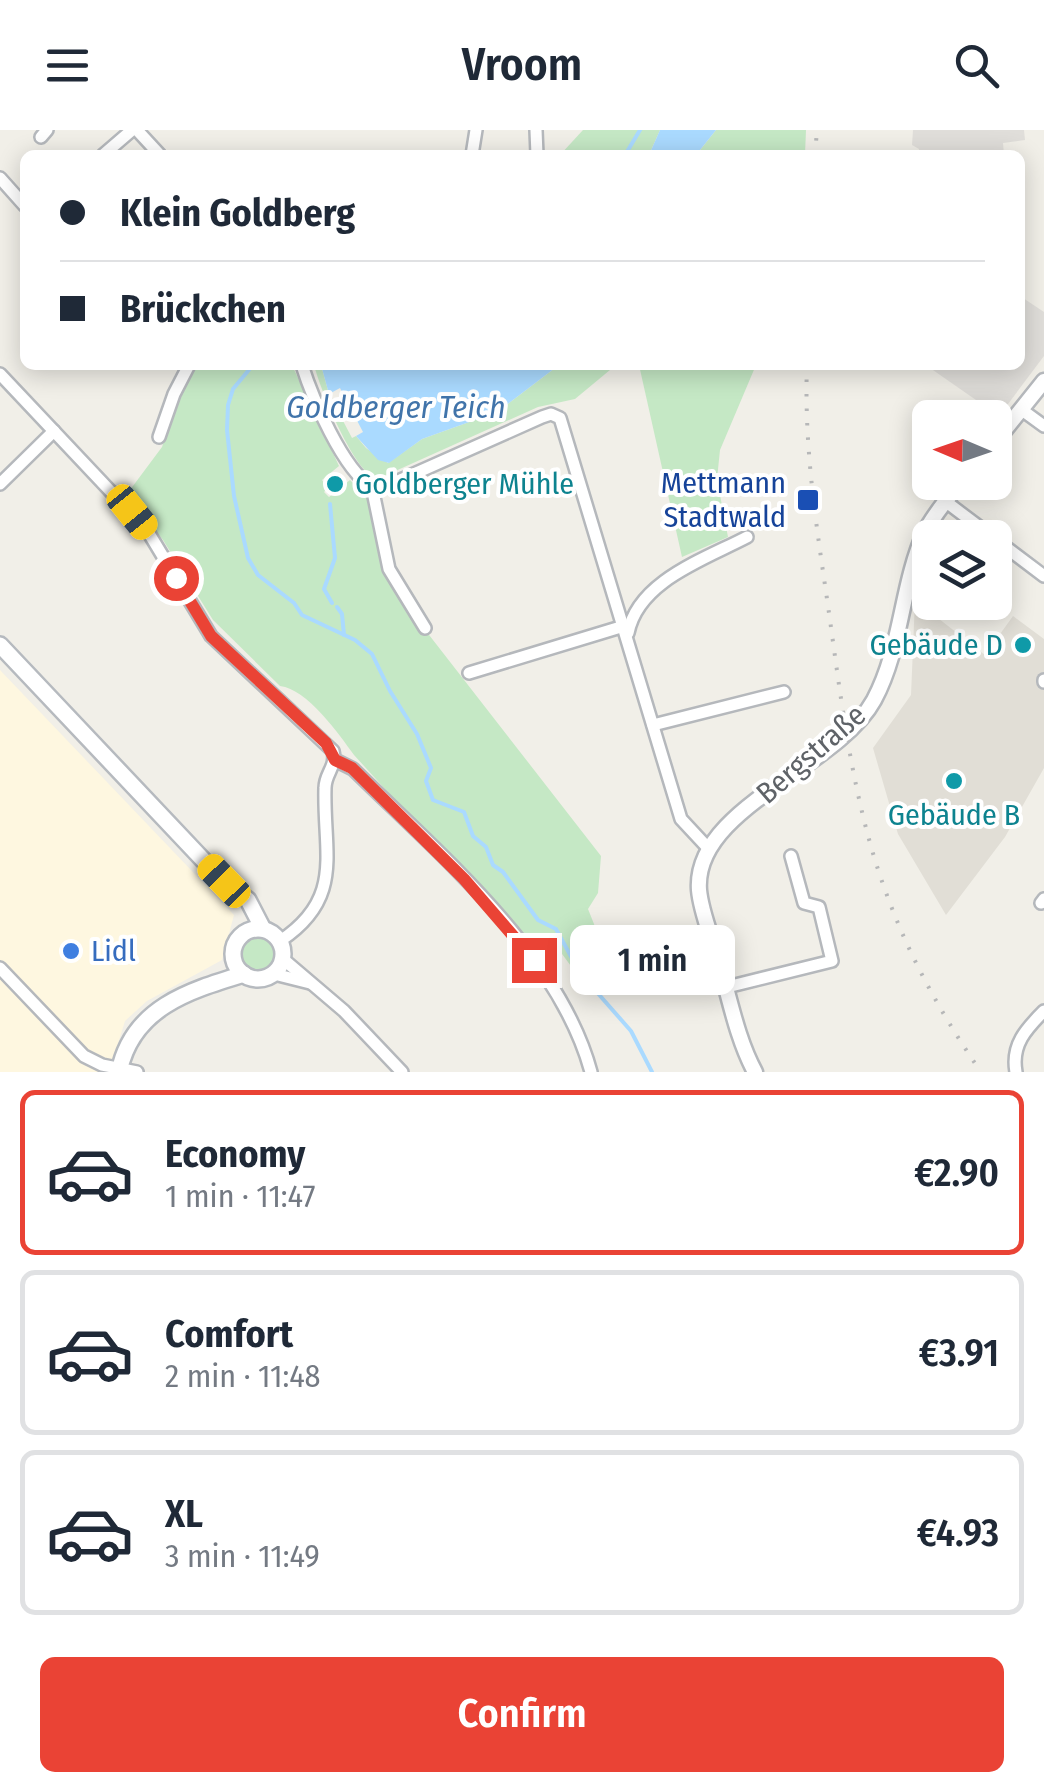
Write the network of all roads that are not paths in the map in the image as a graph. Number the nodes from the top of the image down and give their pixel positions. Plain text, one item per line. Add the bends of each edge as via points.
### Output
1 (135, 130) edge
2 (109, 150) edge
3 (155, 150) edge
4 (0, 178) edge
5 (20, 200) edge
6 (186, 370) edge
7 (304, 370) edge
8 (0, 374) edge
9 (1044, 381) edge
10 (1022, 410) junction
11 (1012, 422) edge
12 (1044, 426) edge
13 (54, 431) junction
14 (159, 437) dead end
15 (0, 484) edge
16 (372, 487) junction
17 (945, 501) joint
18 (970, 520) edge
19 (747, 537) dead end
20 (1012, 552) edge
21 (1044, 576) edge
22 (425, 628) dead end
23 (626, 632) junction
24 (0, 645) edge
25 (469, 674) dead end
26 (784, 692) dead end
27 (653, 725) junction
28 (335, 760) junction
29 (708, 848) junction
30 (791, 856) dead end
31 (224, 881) junction
32 (262, 929) junction
33 (246, 932) junction
34 (280, 941) junction
35 (279, 966) junction
36 (0, 968) edge
37 (239, 968) junction
38 (727, 987) junction
39 (1044, 1011) edge
40 (119, 1070) edge
41 (137, 1072) edge
42 (402, 1072) edge
43 (591, 1072) edge
44 (755, 1072) edge
45 (1016, 1072) edge

1 - 2 street
1 - 3 street
4 - 5 street
6 - 14 street
7 - 16 street via 342,448
8 - 13 street
9 - 10 street
10 - 11 street
10 - 12 street
13 - 15 street
13 - 28 street via 147,530 211,636 326,743
16 - 22 street via 388,568
16 - 23 street via 557,416
17 - 18 street
17 - 29 street, Bergstraße via 926,531 872,702 856,724 718,832
19 - 23 street via 666,580
20 - 21 street
23 - 25 street
23 - 27 street
24 - 31 main road
26 - 27 street
27 - 29 street via 681,819
28 - 34 street via 325,784 326,889 303,923
28 - 43 street via 352,768 464,879 534,960 569,1010
29 - 38 street via 700,896
30 - 38 street via 804,904 818,907 832,961
31 - 32 main road via 248,900
31 - 33 main road via 242,909
32 - 33 main road
32 - 34 main road
33 - 37 main road via 237,941
34 - 35 main road
35 - 37 main road via 256,979
35 - 42 street via 344,1011
36 - 40 street via 84,1056
37 - 40 main road via 149,1016 130,1038
38 - 44 street
39 - 45 street via 1020,1038
40 - 41 street

